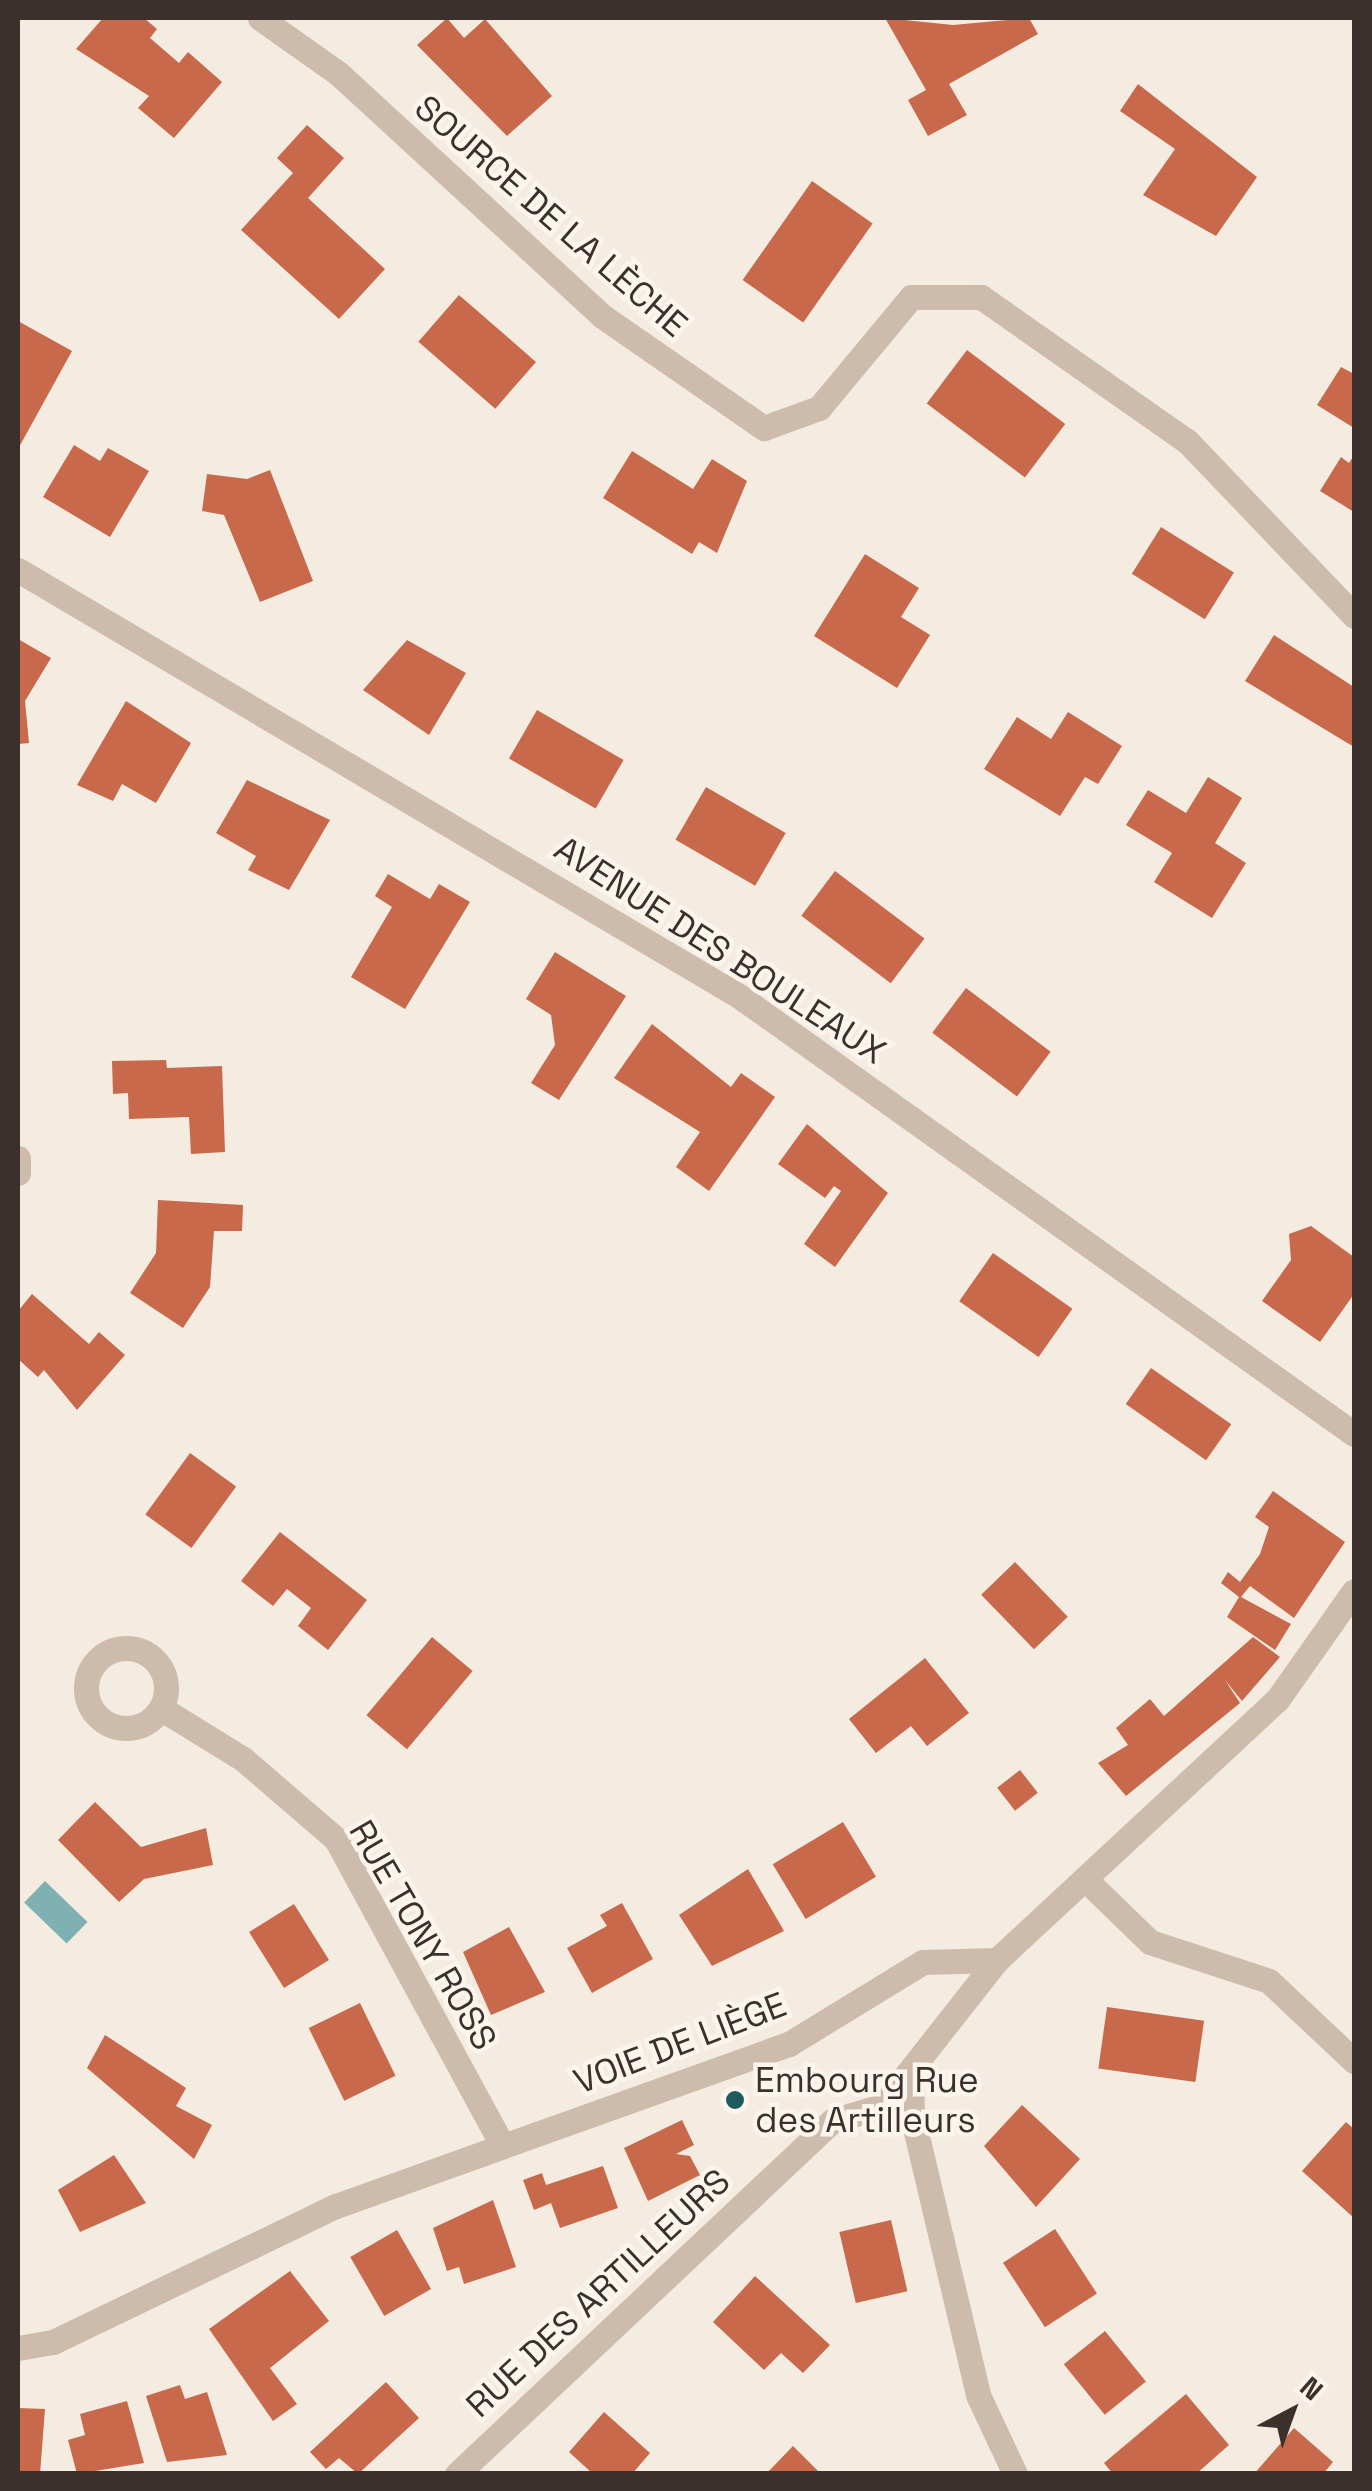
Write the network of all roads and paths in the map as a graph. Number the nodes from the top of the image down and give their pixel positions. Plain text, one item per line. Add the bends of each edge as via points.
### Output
1 (260, 18) edge
2 (18, 570) edge
3 (1354, 616) edge
4 (18, 1158) edge
5 (18, 1173) edge
6 (1354, 1434) edge
7 (1354, 1591) edge
8 (162, 1709) dead end
9 (1086, 1880) junction
10 (997, 1960) junction
11 (1354, 2062) edge
12 (912, 2074) junction
13 (503, 2146) junction
14 (18, 2348) edge
15 (457, 2474) edge
16 (1015, 2474) edge

1 - 3 street, SOURCE DE LA LÈCHE via 339,74 602,316 764,428 819,408 911,296 981,298 1187,442
2 - 6 street, AVENUE DES BOULEAUX via 740,996
4 - 5 street
7 - 9 street via 1277,1700
8 - 13 street, RUE TONY ROSS via 243,1759 336,1839
9 - 10 street
9 - 11 street via 1150,1942 1268,1982
10 - 12 street, RUE DES ARTILLEURS via 936,2027
10 - 13 street, VOIE DE LIÈGE via 923,1962 789,2044
12 - 15 street, RUE DES ARTILLEURS via 882,2106 832,2121
12 - 16 street via 912,2115 978,2395
13 - 14 street, VOIE DE LIÈGE via 336,2206 53,2342

